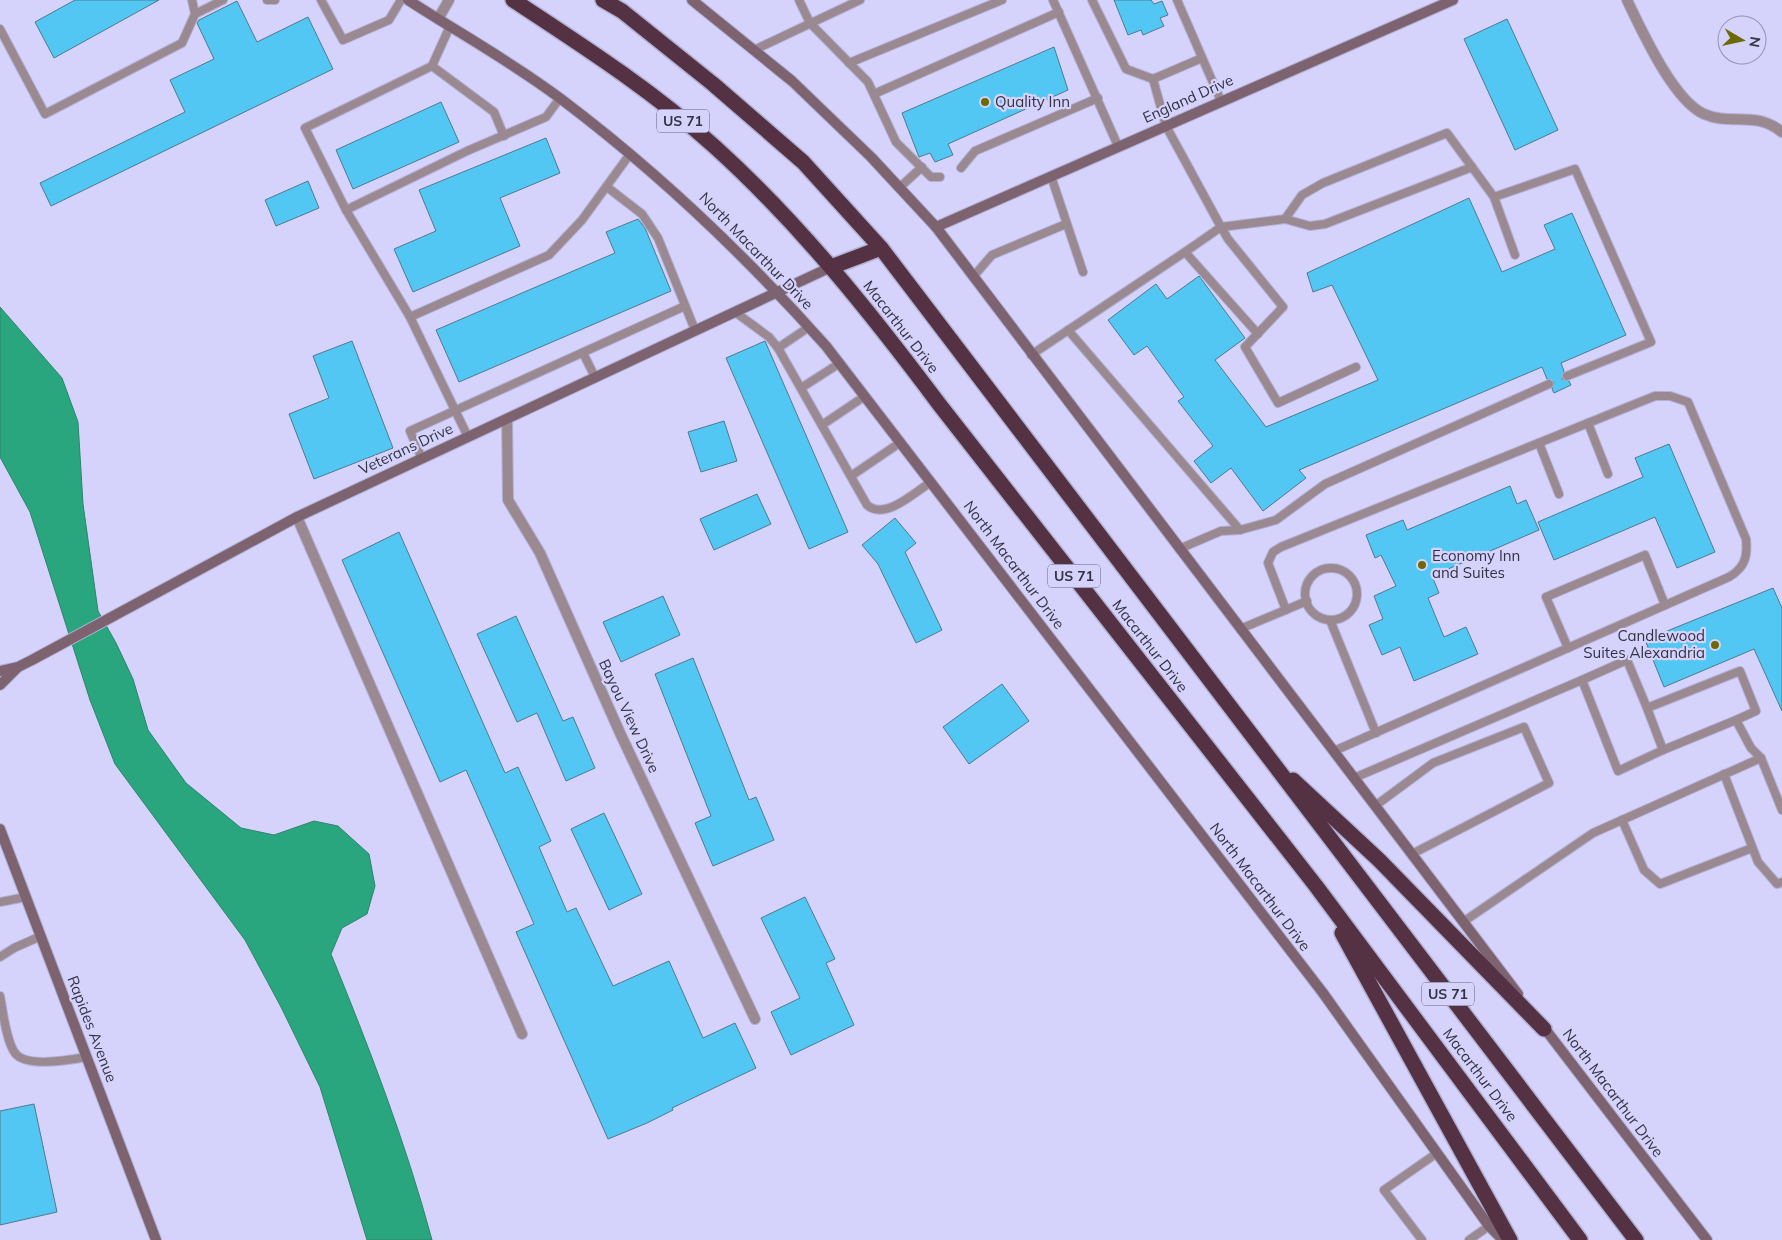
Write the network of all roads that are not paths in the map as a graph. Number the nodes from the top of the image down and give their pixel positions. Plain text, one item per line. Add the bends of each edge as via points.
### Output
1 (192, 0) edge
2 (224, 0) edge
3 (267, 0) edge
4 (275, 0) edge
5 (321, 0) edge
6 (401, 0) edge
7 (408, 0) edge
8 (449, 0) edge
9 (514, 0) edge
10 (603, 0) edge
11 (692, 0) edge
12 (799, 0) edge
13 (860, 0) edge
14 (1002, 0) edge
15 (1054, 0) edge
16 (1092, 0) edge
17 (1177, 0) edge
18 (1453, 0) edge
19 (1627, 0) edge
20 (1059, 12) junction
21 (195, 14) junction
22 (438, 19) junction
23 (810, 23) junction
24 (450, 26) junction
25 (0, 30) edge
26 (754, 50) junction
27 (1202, 58) junction
28 (849, 63) junction
29 (432, 66) junction
30 (1153, 79) junction
31 (874, 94) junction
32 (560, 98) junction
33 (1098, 98) junction
34 (1221, 101) junction
35 (1166, 126) junction
36 (1782, 132) edge
37 (504, 136) junction
38 (1118, 146) junction
39 (630, 154) junction
40 (922, 167) junction
41 (1472, 167) junction
42 (961, 168) dead end
43 (1051, 176) junction
44 (940, 177) dead end
45 (607, 187) junction
46 (899, 188) junction
47 (1494, 197) junction
48 (346, 210) junction
49 (1285, 219) junction
50 (1066, 224) junction
51 (936, 227) junction
52 (1221, 227) junction
53 (881, 248) junction
54 (1185, 252) junction
55 (1515, 255) dead end
56 (831, 267) junction
57 (1082, 272) dead end
58 (973, 277) junction
59 (778, 292) junction
60 (685, 306) junction
61 (735, 312) junction
62 (410, 317) junction
63 (809, 327) junction
64 (695, 330) junction
65 (1068, 330) junction
66 (1258, 334) junction
67 (778, 348) junction
68 (583, 353) junction
69 (1031, 355) junction
70 (840, 363) junction
71 (1356, 367) dead end
72 (1566, 376) dead end
73 (595, 377) junction
74 (1549, 384) dead end
75 (801, 388) junction
76 (865, 396) junction
77 (456, 410) junction
78 (507, 419) junction
79 (1588, 423) junction
80 (822, 426) junction
81 (468, 437) junction
82 (901, 442) junction
83 (1538, 443) junction
84 (422, 459) junction
85 (1608, 474) dead end
86 (851, 476) junction
87 (931, 482) junction
88 (1559, 494) dead end
89 (297, 517) junction
90 (1240, 530) junction
91 (1179, 549) junction
92 (1307, 601) junction
93 (1665, 605) junction
94 (1286, 610) junction
95 (1330, 620) junction
96 (1240, 629) junction
97 (1568, 648) junction
98 (0, 667) edge
99 (18, 667) junction
100 (0, 671) edge
101 (1582, 680) junction
102 (0, 685) edge
103 (1647, 708) junction
104 (1736, 720) junction
105 (1376, 733) junction
106 (1260, 748) junction
107 (1664, 750) junction
108 (1334, 752) junction
109 (1761, 758) junction
110 (1724, 774) junction
111 (1354, 778) junction
112 (1375, 806) junction
113 (1782, 810) edge
114 (1622, 820) junction
115 (0, 829) edge
116 (1752, 848) junction
117 (1412, 854) junction
118 (1782, 882) edge
119 (1316, 886) junction
120 (26, 897) junction
121 (0, 902) edge
122 (1463, 922) junction
123 (40, 936) junction
124 (0, 957) edge
125 (0, 996) edge
126 (755, 1019) dead end
127 (1544, 1028) junction
128 (522, 1034) dead end
129 (86, 1057) junction
130 (1437, 1153) junction
131 (1489, 1226) junction
132 (156, 1240) edge
133 (1422, 1240) edge
134 (1469, 1240) edge
135 (1503, 1240) edge
136 (1510, 1240) edge
137 (1580, 1240) edge
138 (1636, 1240) edge
139 (1707, 1240) edge

1 - 21 lane
2 - 21 lane
3 - 4 lane
5 - 6 lane via 343,40 389,20
7 - 22 street, North Macarthur Drive
8 - 22 street
9 - 56 highway, Macarthur Drive / US 71 via 601,57 708,141 783,213
10 - 53 highway, Macarthur Drive / US 71 via 713,84 803,162
11 - 26 street, North Macarthur Drive
12 - 23 lane
13 - 23 lane
14 - 28 lane
15 - 20 lane
16 - 30 lane via 1126,69
17 - 27 lane
18 - 34 street, England Drive
19 - 36 street via 1670,81 1692,105 1705,114 1754,119 1774,125
20 - 31 lane
20 - 33 lane
21 - 25 lane via 182,43 44,114
22 - 24 street, North Macarthur Drive
23 - 26 lane
23 - 28 lane
24 - 29 lane
24 - 32 street, North Macarthur Drive
26 - 46 street, North Macarthur Drive via 792,81
27 - 30 lane
27 - 34 lane
28 - 31 lane via 868,82
29 - 37 lane via 494,112
29 - 48 lane via 305,128
30 - 35 lane
31 - 40 lane via 896,142
32 - 37 lane via 546,117
32 - 39 street, North Macarthur Drive
33 - 38 lane
33 - 42 lane via 975,151
34 - 35 street, England Drive
35 - 38 street, England Drive
35 - 52 lane
37 - 48 lane
38 - 43 street, England Drive
39 - 45 lane
39 - 59 street, North Macarthur Drive via 687,202
40 - 44 lane via 931,177
40 - 46 lane
41 - 47 lane
41 - 49 lane via 1325,224 1310,226
41 - 49 lane via 1447,133 1323,183 1302,195
43 - 50 lane
43 - 51 street, England Drive
45 - 60 lane via 642,214 658,238
45 - 62 lane via 549,255
46 - 51 street, North Macarthur Drive
47 - 55 lane
47 - 72 lane via 1575,169 1651,342
48 - 62 lane
49 - 52 lane
50 - 57 lane
50 - 58 lane via 992,255
51 - 58 street, North Macarthur Drive
52 - 54 lane
52 - 66 lane via 1284,306
53 - 56 highway
53 - 106 highway, Macarthur Drive / US 71
54 - 65 lane
54 - 66 lane
56 - 59 street, Veterans Drive
56 - 119 highway, Macarthur Drive / US 71
58 - 69 street, North Macarthur Drive
59 - 61 street, Veterans Drive
59 - 63 street, North Macarthur Drive
60 - 64 lane
60 - 68 lane
61 - 64 street, Veterans Drive
61 - 67 lane via 769,337
62 - 77 lane
63 - 67 lane
63 - 70 street, North Macarthur Drive
64 - 73 street, Veterans Drive
65 - 69 lane
65 - 90 lane
66 - 71 lane via 1245,347 1278,403
67 - 75 lane
68 - 73 lane
68 - 77 lane
69 - 91 street, North Macarthur Drive
70 - 75 lane
70 - 76 street, North Macarthur Drive
73 - 78 street, Veterans Drive
74 - 90 lane via 1325,484 1276,520
75 - 80 lane
76 - 80 lane
76 - 82 street, North Macarthur Drive
77 - 81 lane
77 - 84 lane via 410,431
78 - 81 street, Veterans Drive
78 - 126 street, Bayou View Drive via 508,500 540,553 620,734
79 - 83 lane
79 - 85 lane
79 - 93 lane via 1656,396 1670,396 1688,402 1716,466 1746,540 1748,553 1741,569 1729,577
80 - 86 lane
81 - 84 street, Veterans Drive
82 - 86 lane
82 - 87 street, North Macarthur Drive
83 - 88 lane
83 - 94 lane via 1273,552 1268,563
84 - 89 street, Veterans Drive
86 - 87 lane via 867,505 879,511
87 - 130 street, North Macarthur Drive via 1323,993
89 - 99 street, Veterans Drive
89 - 128 street
90 - 91 lane via 1221,530
91 - 96 street, North Macarthur Drive
92 - 94 lane
92 - 95 lane via 1315,614
92 - 95 lane via 1308,583 1320,570 1329,568 1346,572 1356,587 1356,603 1346,616
93 - 97 lane
93 - 97 lane via 1645,555 1546,597
94 - 96 lane
95 - 105 lane
96 - 108 street, North Macarthur Drive
97 - 105 lane
98 - 99 street
99 - 100 street, Veterans Drive
99 - 102 street
101 - 103 lane via 1627,660
101 - 107 lane via 1618,771
101 - 111 lane
103 - 104 lane via 1740,671 1756,711
103 - 107 lane
104 - 107 lane
104 - 109 lane
105 - 108 lane
106 - 127 highway via 1379,860
106 - 138 highway, Macarthur Drive / US 71
108 - 111 street, North Macarthur Drive
109 - 110 lane
109 - 113 lane
110 - 114 lane
110 - 116 lane
111 - 112 street, North Macarthur Drive
112 - 117 street, North Macarthur Drive
112 - 117 lane via 1433,763 1524,727 1548,783
114 - 116 lane via 1644,870 1660,884
114 - 122 lane via 1593,833
115 - 120 street, Rapides Avenue
116 - 118 lane via 1758,862 1777,884
117 - 122 street, North Macarthur Drive
119 - 136 highway
119 - 137 highway, Macarthur Drive / US 71
120 - 121 lane
120 - 123 street, Rapides Avenue
122 - 127 street, North Macarthur Drive
123 - 124 lane
123 - 129 street, Rapides Avenue
125 - 129 lane via 12,1047 20,1058 62,1061
127 - 139 street, North Macarthur Drive
129 - 132 street, Rapides Avenue
130 - 131 street, North Macarthur Drive
130 - 133 lane via 1384,1190
131 - 134 lane
131 - 135 street, North Macarthur Drive

